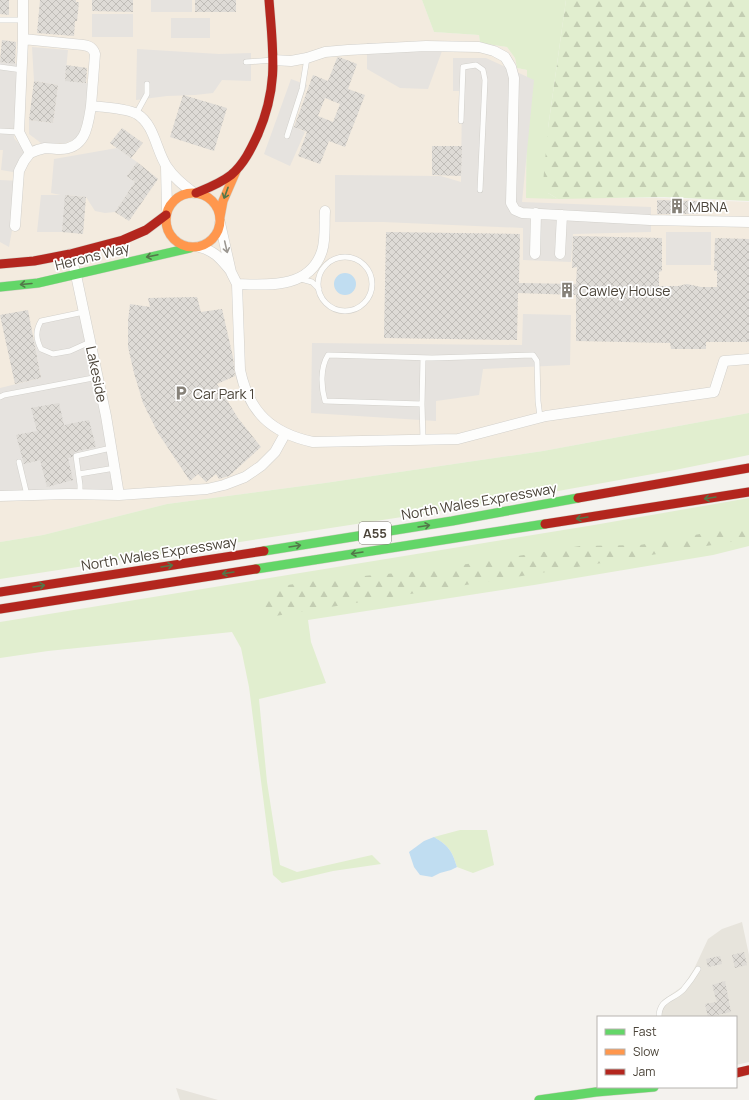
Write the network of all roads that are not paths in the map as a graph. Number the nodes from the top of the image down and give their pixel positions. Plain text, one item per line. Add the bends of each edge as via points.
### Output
1 (23, 0) edge
2 (270, 0) edge
3 (0, 20) edge
4 (23, 20) junction
5 (23, 39) junction
6 (307, 58) junction
7 (273, 60) junction
8 (246, 62) dead end
9 (0, 67) edge
10 (22, 70) junction
11 (147, 84) dead end
12 (91, 106) junction
13 (136, 114) junction
14 (461, 121) dead end
15 (0, 130) edge
16 (19, 132) junction
17 (287, 136) dead end
18 (30, 152) junction
19 (166, 166) junction
20 (236, 170) junction
21 (480, 190) dead end
22 (195, 193) junction
23 (325, 211) dead end
24 (166, 212) junction
25 (536, 213) junction
26 (562, 215) junction
27 (220, 220) junction
28 (749, 222) edge
29 (15, 226) dead end
30 (195, 247) junction
31 (70, 254) junction
32 (534, 254) dead end
33 (560, 254) dead end
34 (318, 260) junction
35 (334, 260) junction
36 (0, 264) edge
37 (232, 272) junction
38 (76, 275) junction
39 (299, 278) junction
40 (236, 284) junction
41 (0, 286) edge
42 (319, 289) junction
43 (84, 312) junction
44 (90, 342) junction
45 (423, 358) junction
46 (749, 359) edge
47 (97, 376) junction
48 (0, 397) edge
49 (422, 404) junction
50 (540, 418) junction
51 (285, 434) junction
52 (423, 440) junction
53 (111, 448) junction
54 (19, 462) dead end
55 (114, 468) junction
56 (749, 468) edge
57 (79, 474) junction
58 (749, 492) edge
59 (80, 494) junction
60 (27, 495) junction
61 (0, 496) edge
62 (119, 496) junction
63 (0, 592) edge
64 (0, 609) edge
65 (698, 969) dead end
66 (660, 1016) edge
67 (749, 1070) edge
68 (737, 1073) edge
69 (642, 1088) edge
70 (539, 1100) edge

1 - 4 street
2 - 7 main road
3 - 4 lane
4 - 5 street
5 - 10 street
5 - 12 street via 83,45 93,49 95,54
6 - 7 street via 291,61
6 - 17 lane via 302,89
6 - 25 street via 325,52 426,46 480,47 505,57 514,78 511,203 515,210 522,213
7 - 8 lane
7 - 20 main road via 273,81 268,105 252,146
9 - 10 lane
10 - 16 street
11 - 13 lane via 147,94
12 - 13 street via 114,108
12 - 18 street via 87,130 81,140 62,150 45,148
13 - 19 street via 151,131
14 - 21 lane via 463,67 476,65 483,70 485,80
15 - 16 lane
16 - 18 street
18 - 29 street via 19,171
19 - 22 street via 173,177
19 - 24 street
20 - 22 main road via 216,184
20 -> 27 main road via 223,201
22 - 24 main road via 183,194
22 - 27 main road via 212,200 218,208
23 - 34 street via 322,250
24 - 30 main road via 165,222 172,239 179,244
24 - 31 main road, Herons Way via 146,230 122,240
25 - 26 street
25 - 32 street
26 - 28 street
26 - 33 street
27 - 30 main road via 215,236 207,244
27 -> 37 street
30 - 37 street via 216,254
30 -> 38 main road, Herons Way
31 - 36 main road, Herons Way
31 - 38 street, Lakeside
34 - 35 lane
34 - 39 street
35 - 42 lane via 322,272 318,283
35 - 42 lane via 350,258 365,266 372,281 369,297 357,308 341,311 326,303
37 - 40 street
38 -> 41 main road, Herons Way via 38,283
38 - 43 street, Lakeside
39 - 40 street via 287,283
39 - 42 lane via 312,282
40 - 51 street via 240,370 243,384 259,414
43 - 44 street, Lakeside
43 - 44 lane via 41,321 37,329 37,340 41,349 53,354 70,351
44 - 47 street, Lakeside
45 - 49 lane
45 - 49 lane via 328,355 324,362 322,390 325,401
45 - 50 lane via 533,355 537,360
46 - 50 street via 724,361 714,392
47 - 48 lane
47 - 53 street, Lakeside
49 - 52 lane
50 - 52 street via 458,439
51 - 52 street via 313,442
51 - 62 street via 275,452 264,463 234,482 207,489
53 - 55 street, Lakeside
53 - 57 lane via 76,456
54 - 60 lane
55 - 57 lane
55 - 62 street, Lakeside
63 -> 56 main road, North Wales Expressway / A55 via 452,521
57 - 59 lane
58 -> 64 main road, A55
59 - 60 street
59 - 62 street
60 - 61 street
65 - 66 lane via 682,990 662,1004
67 - 68 main road
69 - 70 main road

